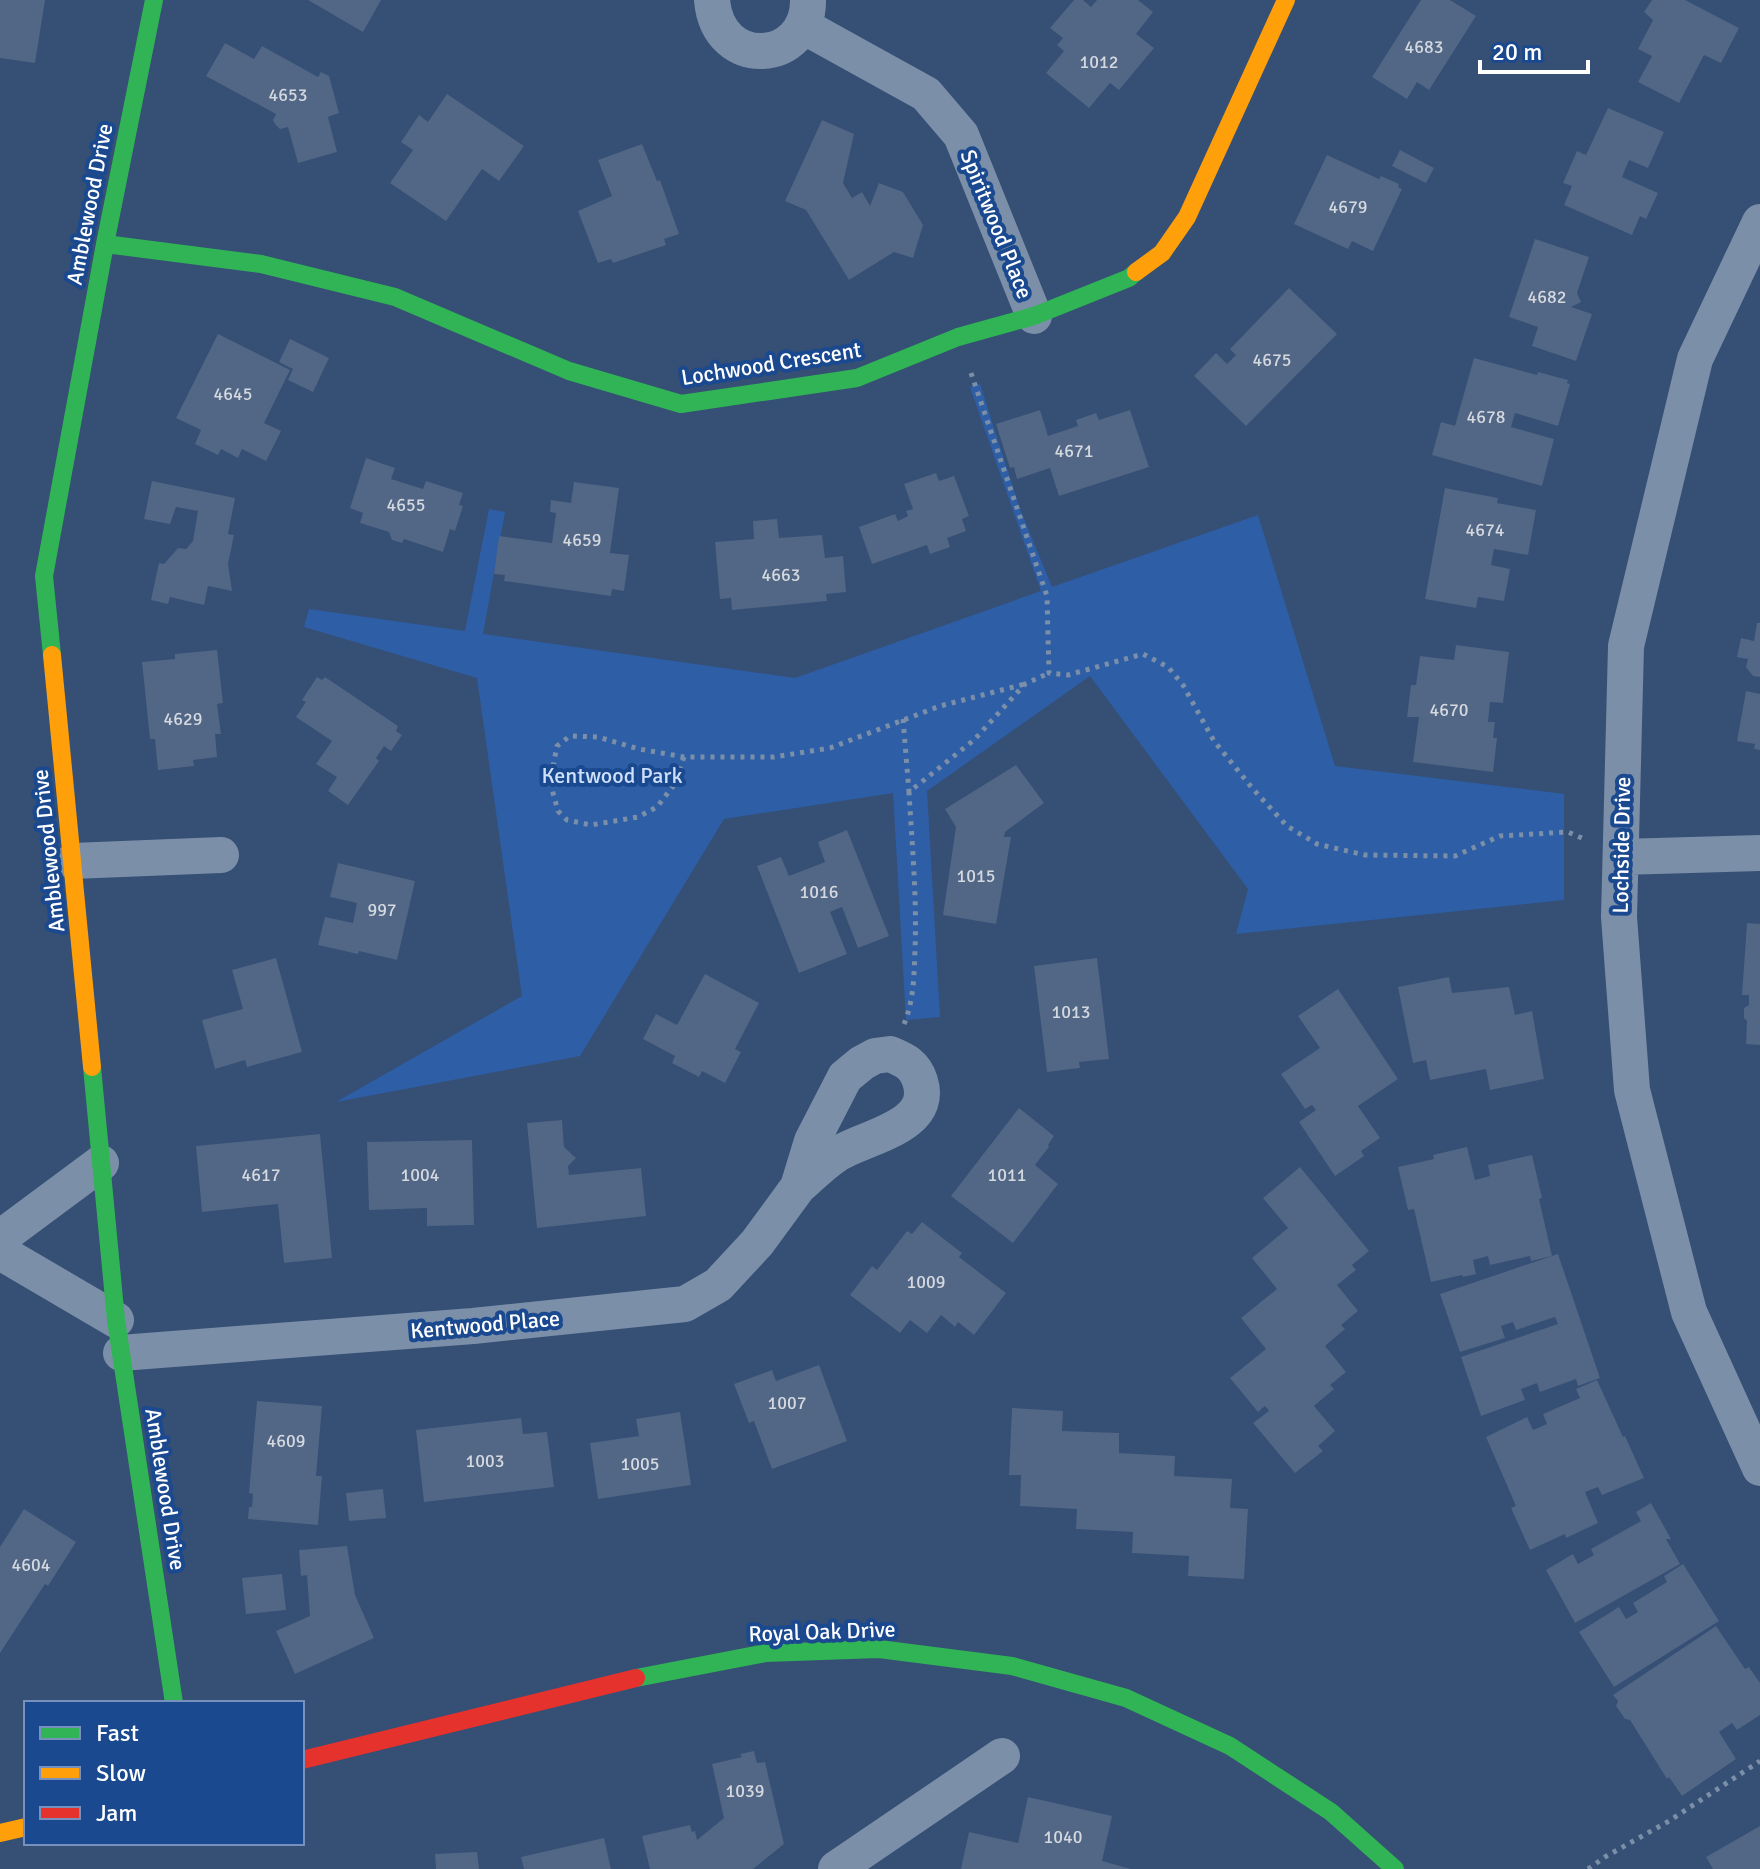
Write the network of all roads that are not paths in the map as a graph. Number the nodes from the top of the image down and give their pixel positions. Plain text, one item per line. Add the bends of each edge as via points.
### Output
1 (154, 0) edge
2 (712, 0) edge
3 (1286, 0) edge
4 (805, 13) edge
5 (1760, 222) edge
6 (105, 244) junction
7 (1034, 316) junction
8 (1760, 853) edge
9 (221, 855) dead end
10 (1621, 857) junction
11 (73, 861) junction
12 (101, 1163) junction
13 (798, 1187) junction
14 (0, 1238) edge
15 (0, 1252) edge
16 (119, 1336) junction
17 (1760, 1468) edge
18 (174, 1701) edge
19 (1002, 1756) dead end
20 (304, 1760) edge
21 (24, 1827) edge
22 (0, 1833) edge
23 (836, 1869) edge
24 (1395, 1869) edge

1 - 6 street, Amblewood Drive
2 - 4 street, Spiritwood Place via 720,30 747,50 779,48 793,39
3 - 7 street, Lochwood Crescent via 1187,217 1162,253 1129,278
4 - 7 street, Spiritwood Place via 926,94 961,135
5 - 10 street, Lochside Drive via 1695,359 1626,646
6 - 7 street, Lochwood Crescent via 261,264 395,297 569,371 681,404 857,378 958,337
6 - 11 street, Amblewood Drive via 44,576
8 - 10 street
9 - 11 street
10 - 17 street, Lochside Drive via 1619,917 1632,1090 1689,1312
11 - 12 street, Amblewood Drive
12 - 14 street
12 - 16 street, Amblewood Drive
13 - 13 street, Kentwood Place via 812,1141 845,1077 875,1056 890,1054 917,1071 921,1103 913,1117 837,1154
13 - 16 street, Kentwood Place via 718,1285 685,1304 473,1326
15 - 16 street
16 - 18 street, Amblewood Drive
19 - 23 street
20 - 24 street, Royal Oak Drive via 647,1675 766,1653 879,1649 1012,1666 1126,1698 1230,1746 1331,1812
21 - 22 street

